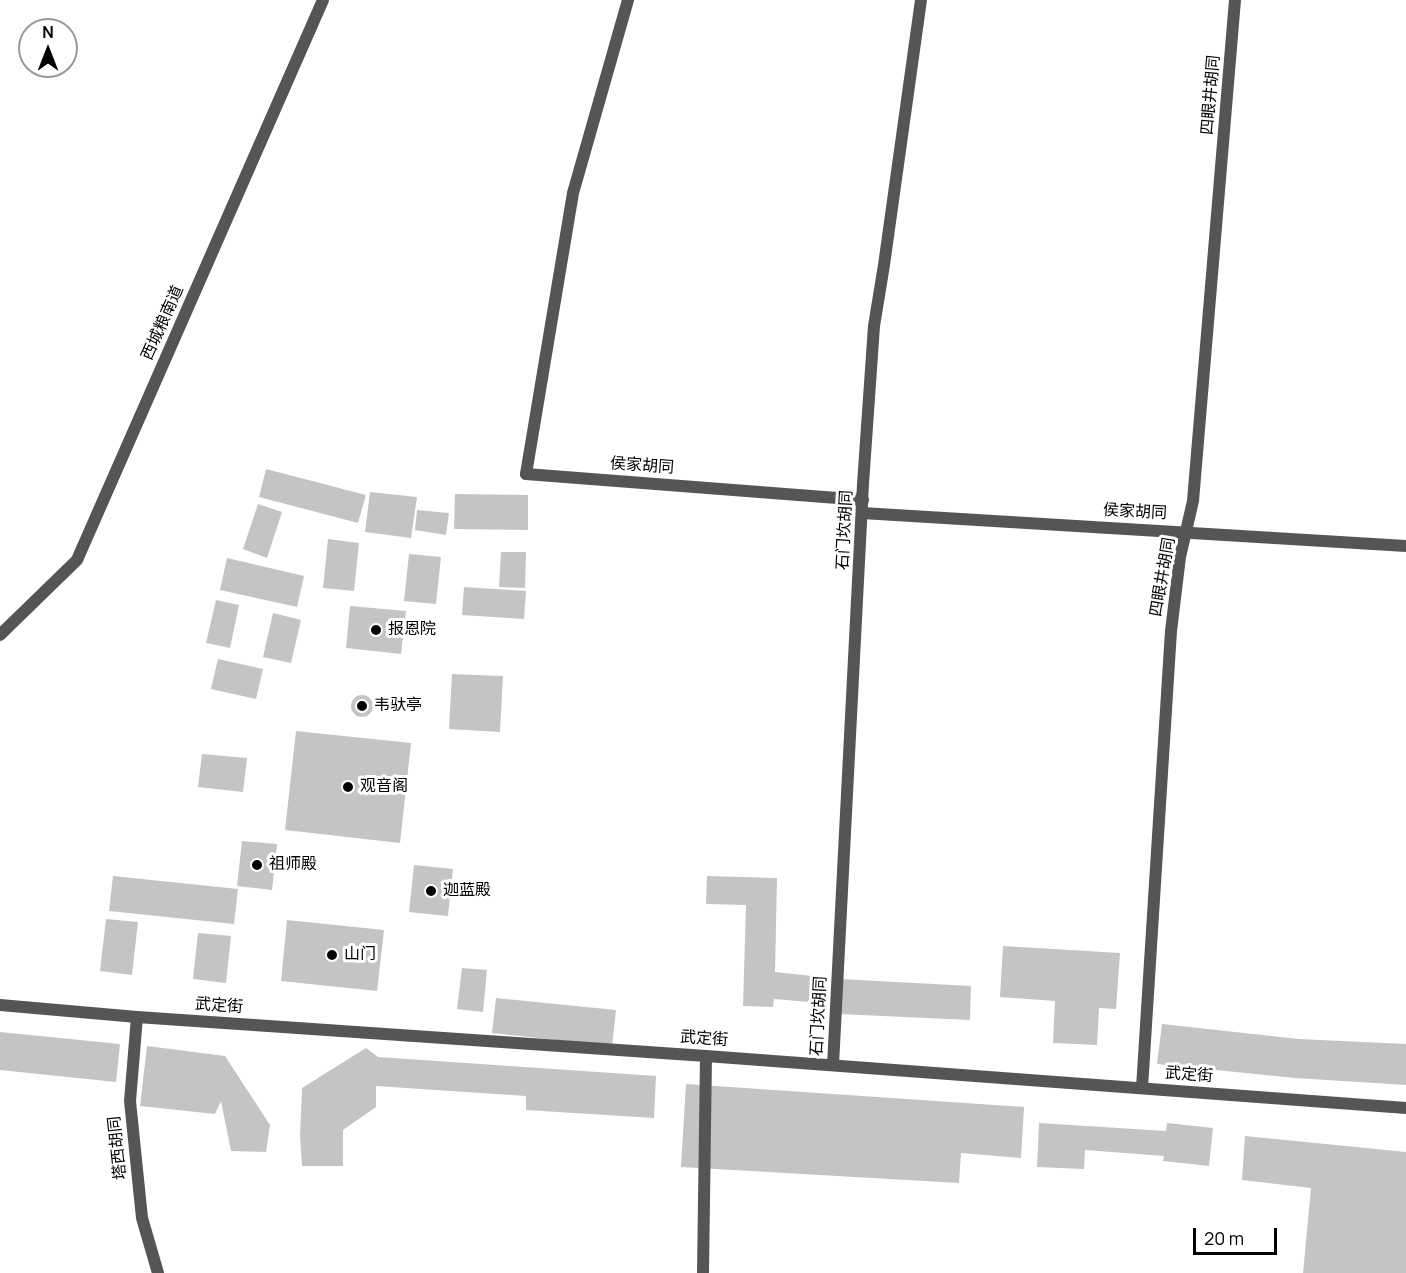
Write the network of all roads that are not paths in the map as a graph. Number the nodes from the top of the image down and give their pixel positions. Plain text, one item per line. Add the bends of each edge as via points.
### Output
1 (323, 0) edge
2 (628, 0) edge
3 (921, 0) edge
4 (1235, 0) edge
5 (863, 500) junction
6 (862, 513) junction
7 (1188, 531) junction
8 (1406, 546) edge
9 (0, 636) edge
10 (0, 1005) edge
11 (137, 1017) junction
12 (706, 1056) junction
13 (833, 1065) junction
14 (1142, 1088) junction
15 (1406, 1108) edge
16 (158, 1273) edge
17 (703, 1273) edge

1 - 9 street, 西城粮南道 via 77,560
2 - 5 street, 侯家胡同 via 573,193 526,474
3 - 5 street, 石门坎胡同 via 874,326
4 - 7 street, 四眼井胡同
5 - 6 street, 石门坎胡同
6 - 7 street, 侯家胡同
6 - 13 street, 石门坎胡同
7 - 8 street, 侯家胡同
7 - 14 street, 四眼井胡同 via 1180,557 1171,632
10 - 11 street, 武定街
11 - 12 street, 武定街
11 - 16 street, 塔西胡同 via 130,1101 142,1218
12 - 13 street, 武定街
12 - 17 street
13 - 14 street, 武定街
14 - 15 street, 武定街

